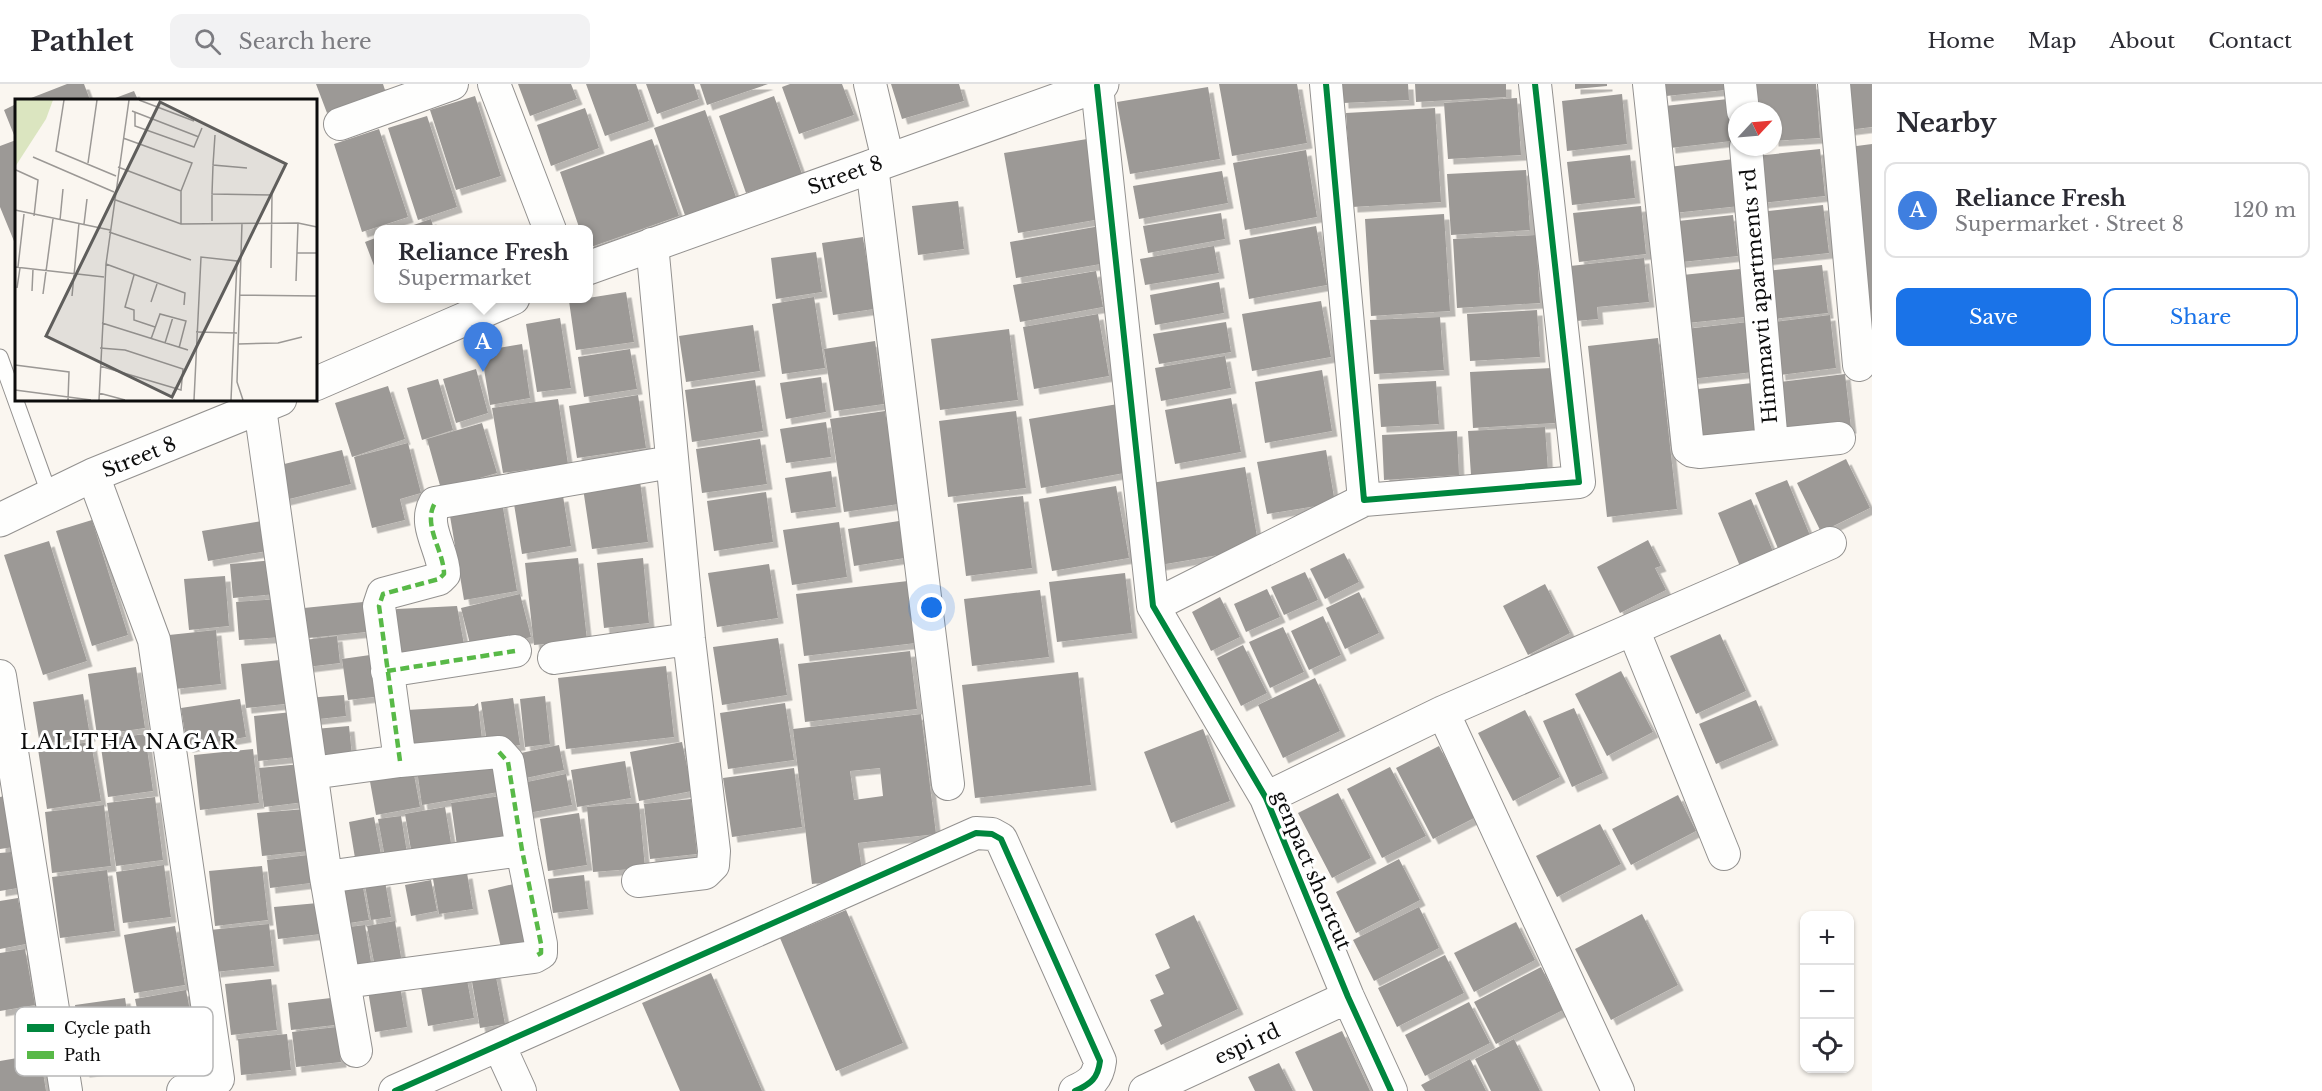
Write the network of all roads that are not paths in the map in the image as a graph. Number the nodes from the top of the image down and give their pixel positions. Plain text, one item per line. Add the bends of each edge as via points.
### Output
1 (452, 84) edge
2 (494, 84) edge
3 (870, 84) edge
4 (1326, 84) edge
5 (1535, 84) edge
6 (1649, 84) edge
7 (1740, 84) edge
8 (1834, 84) edge
9 (1099, 85) edge
10 (1742, 102) edge
11 (340, 124) dead end
12 (1747, 156) edge
13 (880, 163) junction
14 (548, 225) edge
15 (652, 244) junction
16 (593, 265) edge
17 (501, 303) edge
18 (0, 357) edge
19 (1859, 365) dead end
20 (316, 384) edge
21 (15, 399) edge
22 (15, 400) edge
23 (270, 403) edge
24 (1839, 438) dead end
25 (1772, 444) junction
26 (671, 462) junction
27 (93, 475) junction
28 (50, 496) junction
29 (1364, 500) junction
30 (0, 520) edge
31 (1830, 543) dead end
32 (1153, 606) junction
33 (1632, 628) junction
34 (689, 639) junction
35 (515, 651) dead end
36 (554, 657) dead end
37 (387, 671) junction
38 (0, 676) edge
39 (1443, 712) junction
40 (400, 761) junction
41 (312, 773) junction
42 (948, 784) dead end
43 (1266, 798) junction
44 (522, 850) junction
45 (1724, 854) dead end
46 (326, 877) junction
47 (638, 881) dead end
48 (345, 982) junction
49 (1348, 997) junction
50 (53, 1007) edge
51 (208, 1007) edge
52 (213, 1044) edge
53 (499, 1045) junction
54 (356, 1051) dead end
55 (64, 1076) edge
56 (66, 1091) edge
57 (183, 1091) edge
58 (395, 1091) edge
59 (520, 1091) edge
60 (1075, 1091) edge
61 (1145, 1091) edge
62 (1391, 1091) edge
63 (1618, 1091) edge

1 - 11 street
2 - 14 street
3 - 13 street
4 - 29 street
5 - 29 street via 1580,482
6 - 25 street via 1688,448 1699,452
7 - 10 street
8 - 19 street
9 - 13 street, Street 8
9 - 32 street
12 - 25 street, Himmavti apartments rd
13 - 15 street, Street 8
13 - 42 street
15 - 16 street, Street 8
15 - 26 street
17 - 20 street
18 - 21 lane
22 - 28 lane
23 - 27 street, Street 8
23 - 41 street
24 - 25 street
26 - 34 street
26 - 37 street via 435,504 431,524 444,574 439,579 384,594 380,600
27 - 28 street, Street 8
27 - 51 street via 154,640
28 - 30 street, Street 8
29 - 32 street
31 - 33 street
32 - 43 street, genpact shortcut
33 - 39 street
33 - 45 street
34 - 36 street
34 - 47 street via 713,865 705,873
35 - 37 street
37 - 40 street
38 - 50 street
39 - 43 street
39 - 63 street
40 - 41 street
40 - 44 street via 498,752 508,762
41 - 46 street
43 - 49 street, genpact shortcut
44 - 46 street
44 - 48 street via 541,952 534,957
46 - 48 street
48 - 54 street
49 - 61 street, espi rd
49 - 62 street, genpact shortcut
52 - 57 street via 218,1079
53 - 58 street
53 - 59 street
53 - 60 street via 975,833 992,834 1001,839 1100,1060 1099,1073 1091,1084
55 - 56 street

